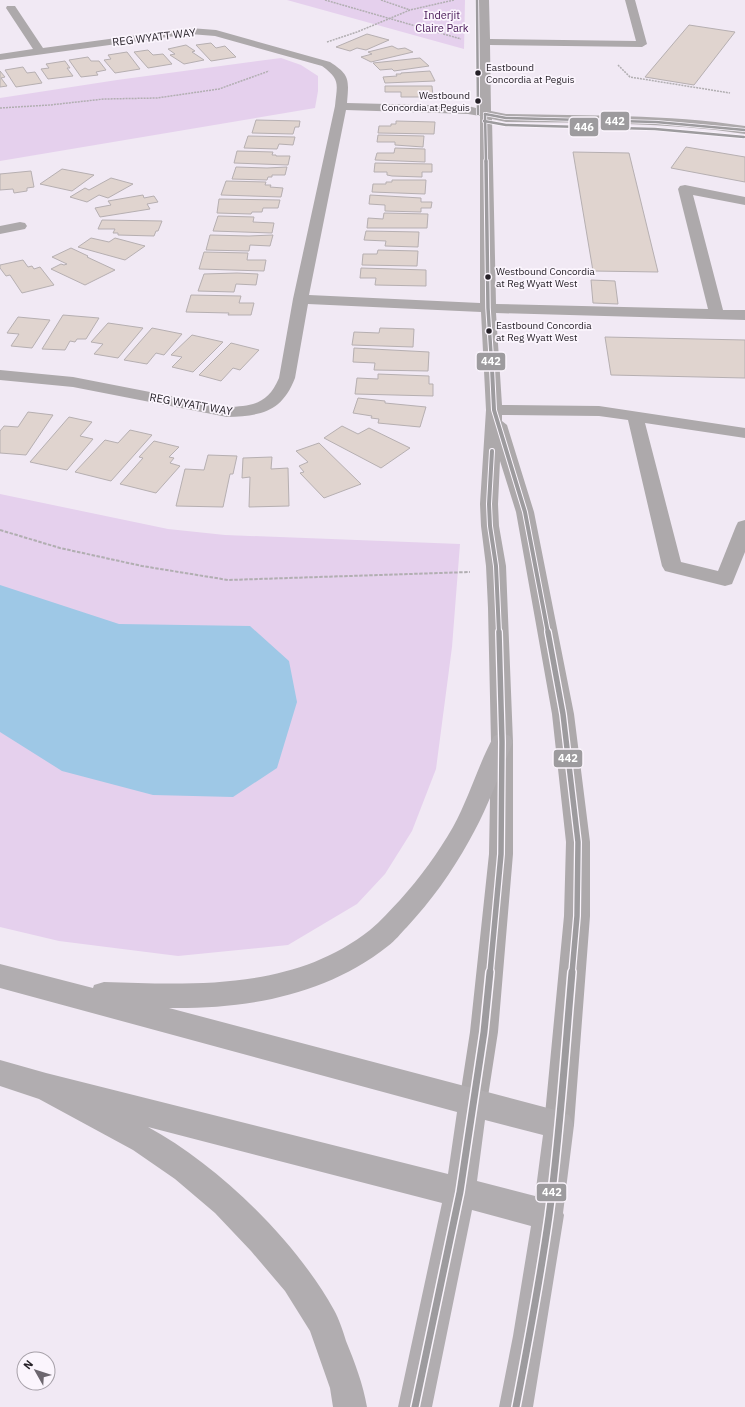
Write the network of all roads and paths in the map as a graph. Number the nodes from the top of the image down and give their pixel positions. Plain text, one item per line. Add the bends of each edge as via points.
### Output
1 (325, 0) edge
2 (381, 0) edge
3 (454, 0) edge
4 (484, 0) edge
5 (630, 0) edge
6 (11, 8) dead end
7 (410, 10) junction
8 (388, 18) junction
9 (485, 43) junction
10 (40, 51) junction
11 (297, 54) junction
12 (0, 57) edge
13 (619, 61) dead end
14 (730, 92) dead end
15 (341, 106) junction
16 (0, 108) edge
17 (485, 114) junction
18 (745, 130) edge
19 (745, 201) edge
20 (20, 226) dead end
21 (0, 230) edge
22 (301, 299) junction
23 (488, 308) junction
24 (718, 315) junction
25 (745, 315) edge
26 (0, 374) edge
27 (494, 410) junction
28 (635, 416) junction
29 (745, 432) edge
30 (745, 526) edge
31 (0, 530) edge
32 (470, 572) dead end
33 (502, 742) junction
34 (0, 976) edge
35 (68, 994) junction
36 (0, 1073) edge
37 (46, 1087) junction
38 (473, 1103) junction
39 (559, 1125) junction
40 (460, 1192) junction
41 (549, 1215) junction
42 (350, 1407) edge
43 (415, 1407) edge
44 (516, 1407) edge

1 - 8 path
2 - 7 path
3 - 7 path
4 - 9 street
5 - 9 street via 642,44
6 - 10 street
7 - 8 path
8 - 9 path
8 - 11 path
9 - 17 street
10 - 11 street, REG WYATT WAY via 199,31
10 - 12 street, REG WYATT WAY
11 - 15 street, REG WYATT WAY via 326,64 339,73 343,84
11 - 16 path via 289,62 272,70 219,89 157,98 104,99
13 - 14 path via 617,64 630,77
15 - 17 street via 468,110
15 - 22 street, REG WYATT WAY
17 - 18 street via 506,118 641,120
17 - 23 street
19 - 24 street via 685,189
20 - 21 street
22 - 23 street
22 - 26 street, REG WYATT WAY via 284,389 273,403 252,411 227,412 73,382
23 - 24 street
23 - 27 street
24 - 25 street
27 - 28 street via 599,411
27 - 33 street via 489,504 498,594
27 - 39 street via 525,512 563,714 578,842 578,916
28 - 29 street
28 - 30 street via 672,566 725,579
31 - 32 path via 60,548 142,566 228,580
33 - 35 main road via 461,833 444,862 412,906 379,938 352,955 293,983 261,990 221,995
33 - 38 street via 501,854 484,1032
34 - 35 main road
35 - 38 main road
36 - 37 main road
37 - 40 main road
37 - 42 main road via 143,1140 186,1168 226,1202 296,1280 323,1322 347,1388
38 - 39 main road
38 - 40 main road
39 - 41 main road
40 - 41 main road
40 - 43 main road
41 - 44 main road

